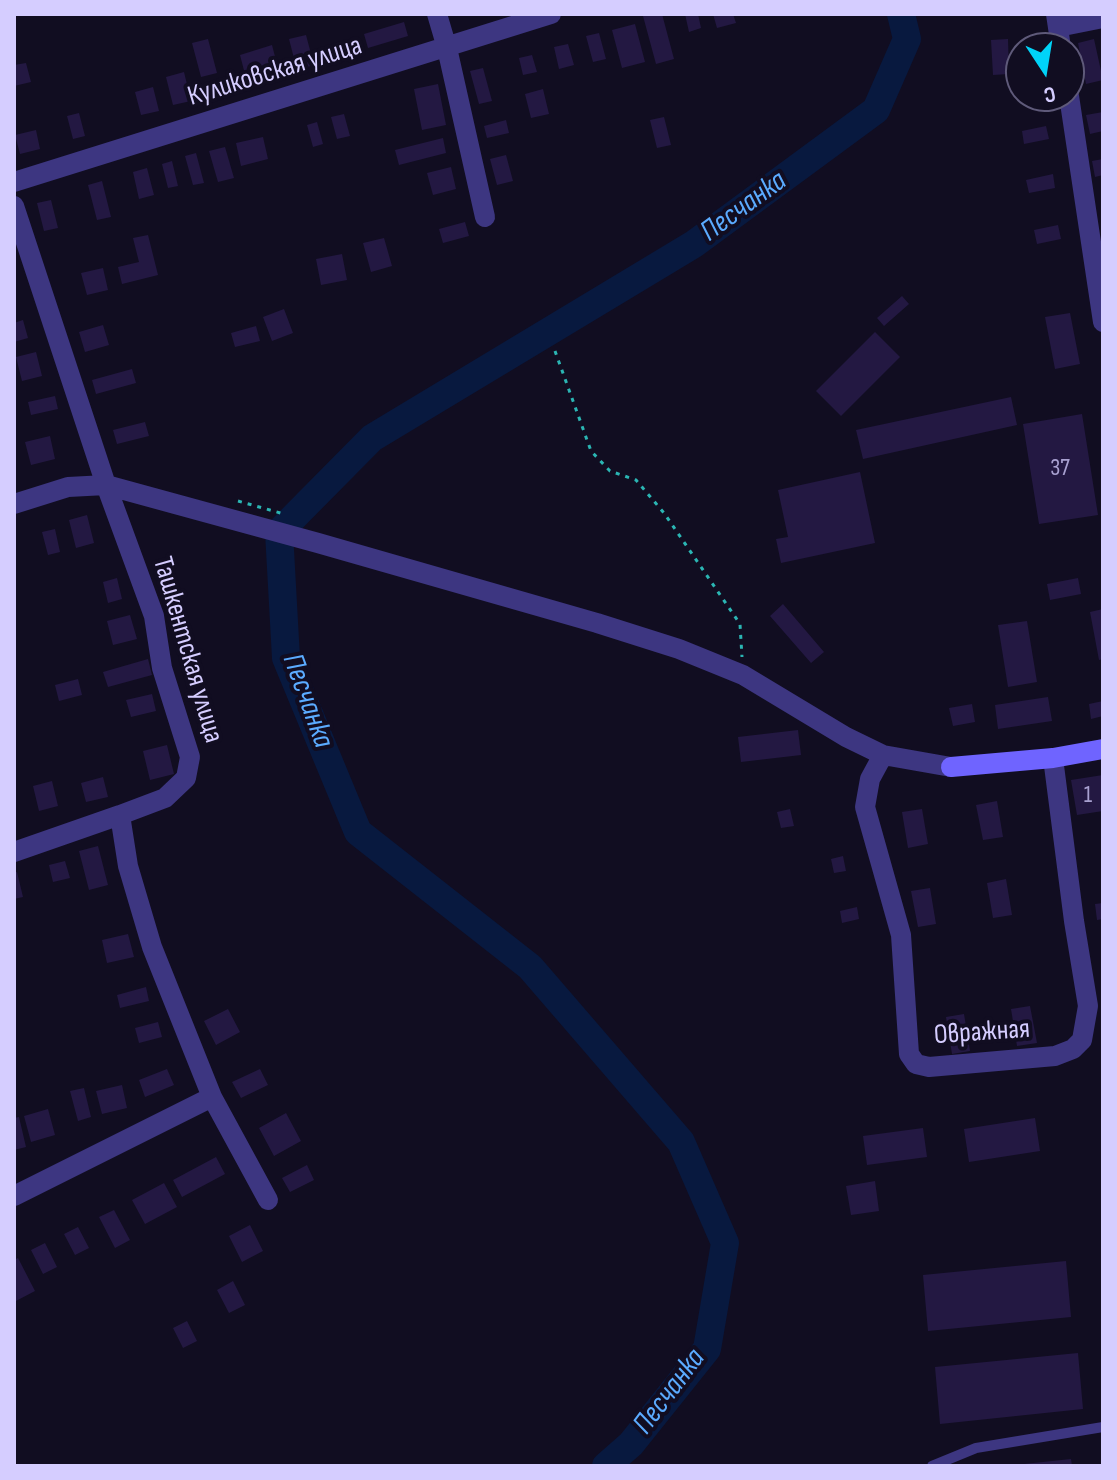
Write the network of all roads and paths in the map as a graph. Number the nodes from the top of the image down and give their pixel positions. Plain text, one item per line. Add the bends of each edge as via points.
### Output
1 (437, 14) edge
2 (551, 14) edge
3 (1103, 18) edge
4 (1057, 20) edge
5 (447, 48) junction
6 (1072, 112) edge
7 (14, 182) edge
8 (14, 206) edge
9 (485, 217) dead end
10 (1099, 265) edge
11 (1103, 322) edge
12 (555, 351) dead end
13 (106, 485) junction
14 (14, 504) edge
15 (743, 675) junction
16 (1103, 749) edge
17 (883, 755) junction
18 (1053, 758) junction
19 (120, 815) junction
20 (14, 852) edge
21 (212, 1097) junction
22 (14, 1196) edge
23 (268, 1200) dead end
24 (1103, 1427) edge
25 (932, 1466) edge

1 - 5 street
2 - 5 street, Куликовская улица
3 - 4 street
5 - 7 street, Куликовская улица
5 - 9 street
6 - 10 street
8 - 13 street, Ташкентская улица
10 - 11 street
12 - 15 path via 591,451 610,471 636,480 740,624
13 - 14 street via 68,487
13 - 15 street via 597,623
13 - 19 street, Ташкентская улица via 154,616 162,668 190,757 186,778 165,798
15 - 17 street
16 - 18 street
17 - 18 street via 951,767
17 - 18 street, Овражная via 870,779 865,807 901,935 909,1054 916,1064 929,1067 1055,1056 1082,1040 1088,1006
19 - 20 street, Ташкентская улица
19 - 21 street via 128,866 152,947
21 - 22 street
21 - 23 street
24 - 25 lane via 976,1448

